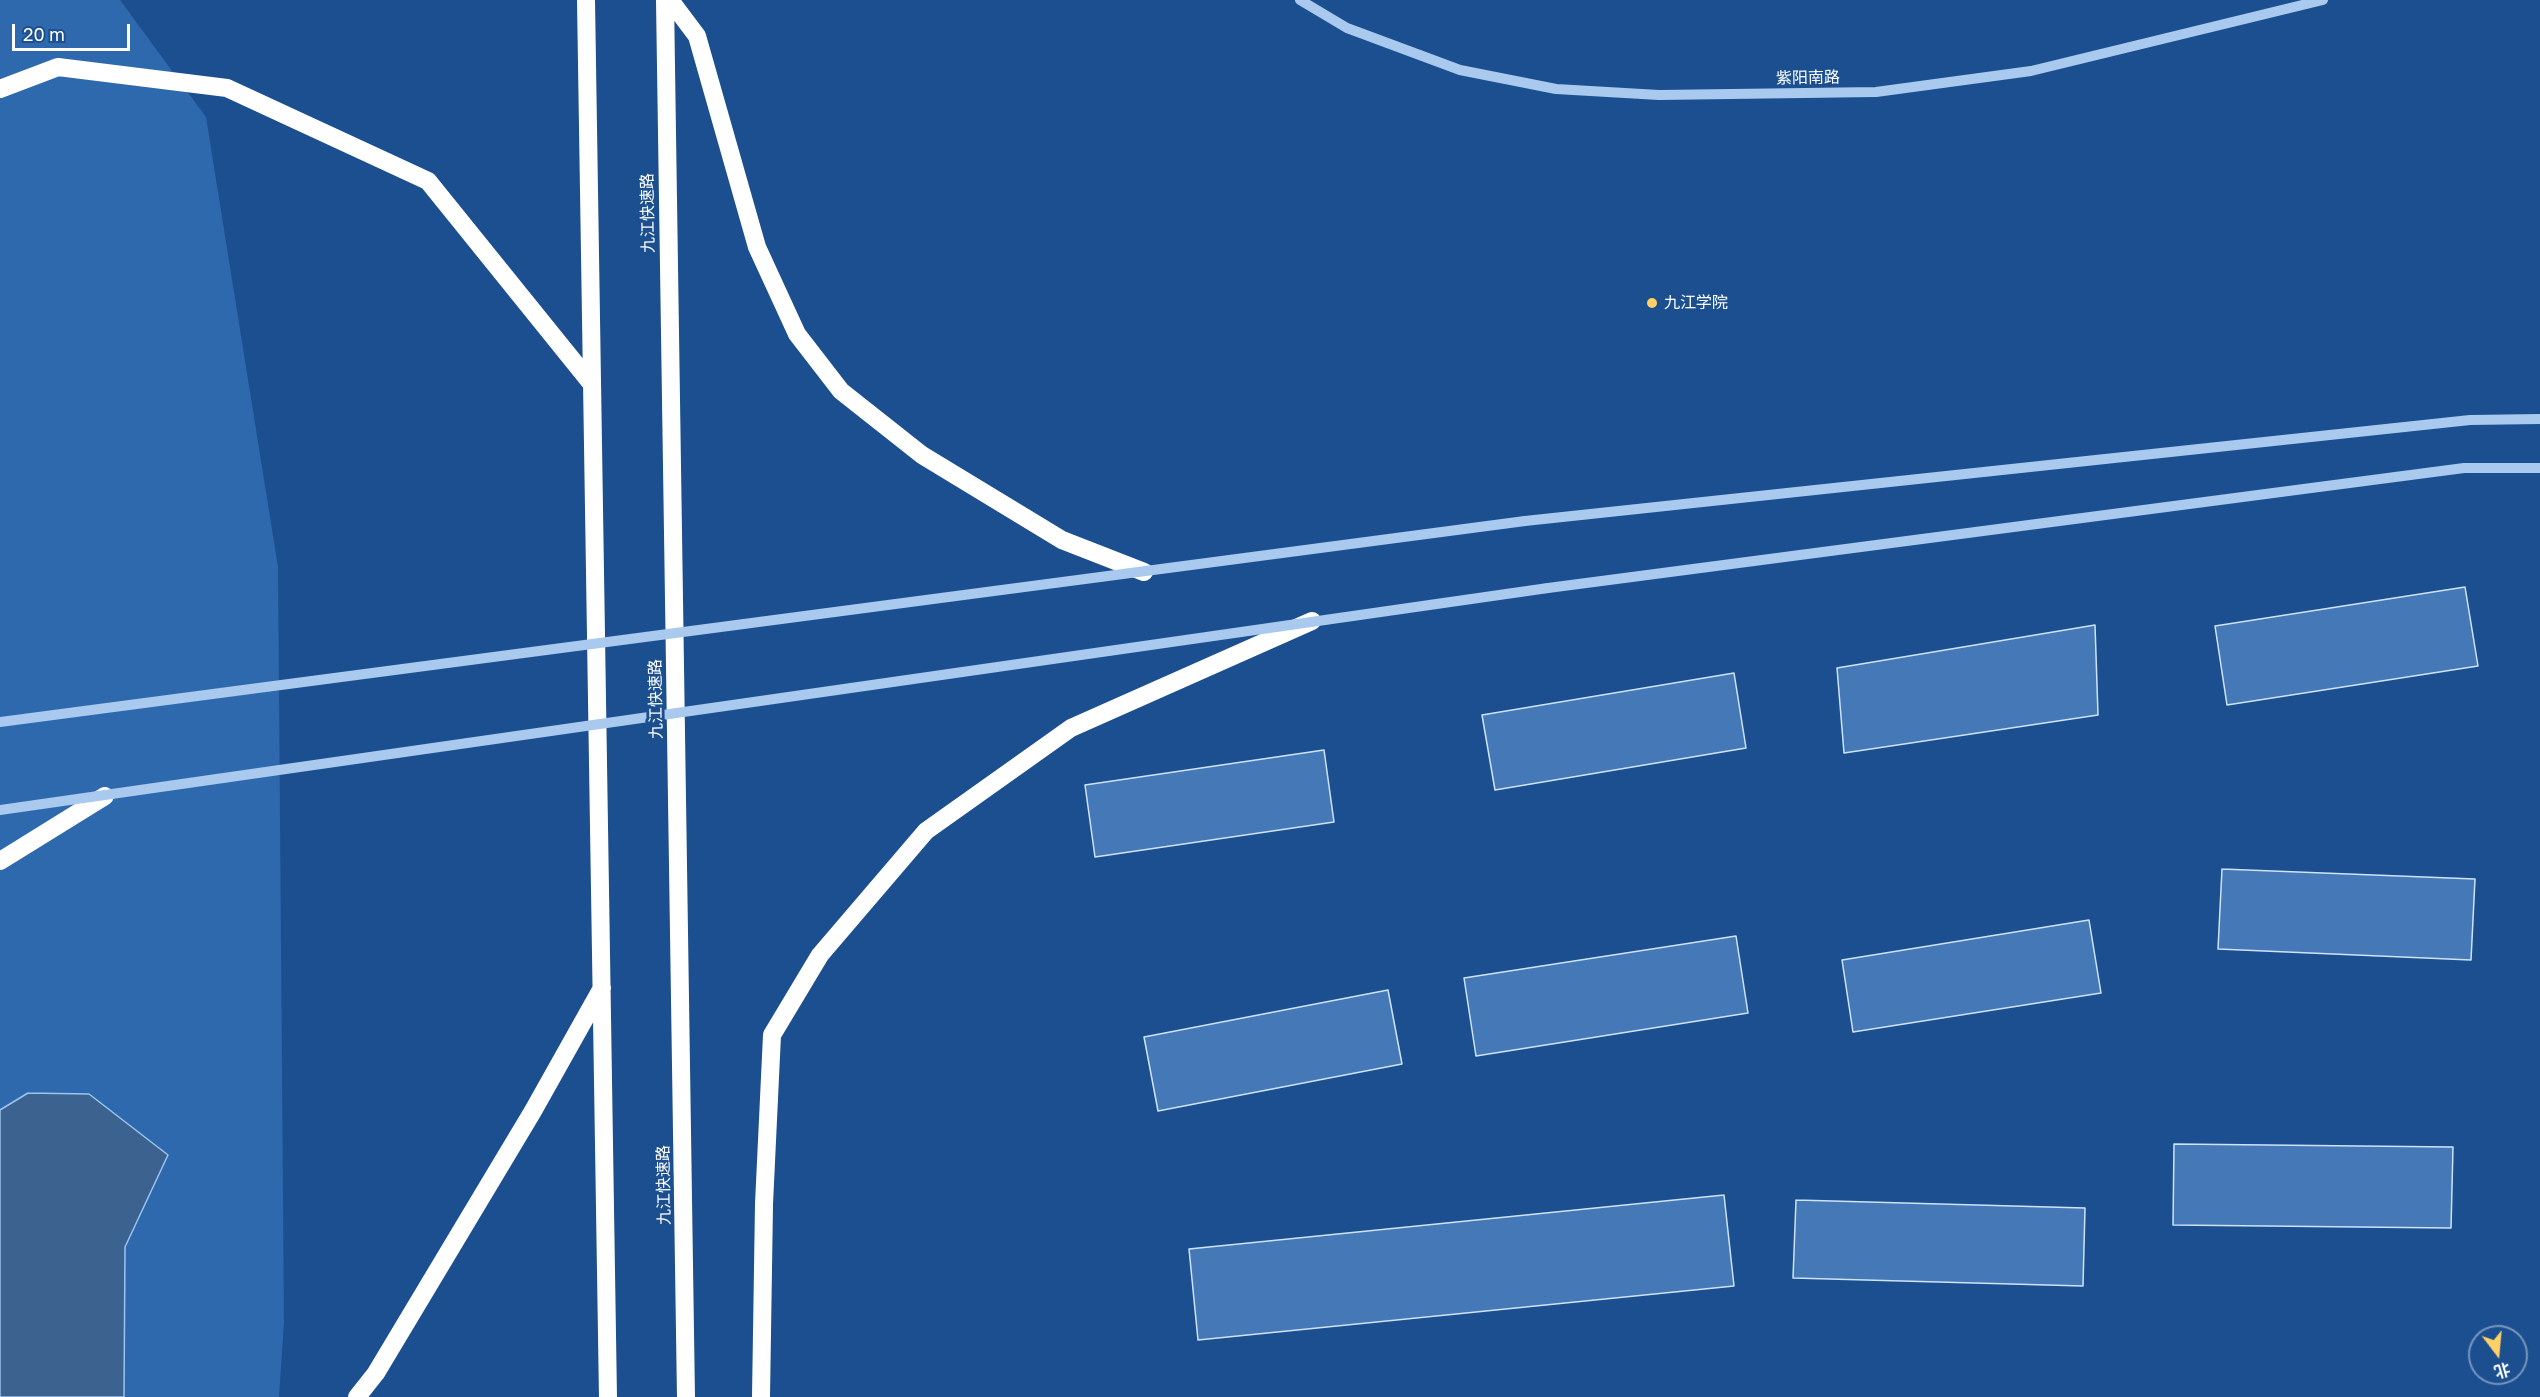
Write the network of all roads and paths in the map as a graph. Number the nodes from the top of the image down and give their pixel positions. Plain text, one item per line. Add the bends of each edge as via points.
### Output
1 (586, 0) edge
2 (665, 0) edge
3 (670, 0) edge
4 (1300, 0) edge
5 (2323, 0) edge
6 (0, 89) edge
7 (591, 383) junction
8 (2540, 419) edge
9 (2540, 468) edge
10 (1144, 573) junction
11 (1312, 621) junction
12 (0, 722) edge
13 (105, 796) junction
14 (0, 810) edge
15 (0, 861) edge
16 (602, 986) junction
17 (357, 1397) edge
18 (608, 1397) edge
19 (686, 1397) edge
20 (761, 1397) edge

1 - 7 highway
2 - 19 highway, 九江快速路
3 - 10 highway via 697,36 758,248 797,334 841,391 922,455 1062,540
4 - 5 street, 紫阳南路 via 1347,28 1460,70 1556,89 1659,95 1876,92 2031,71
6 - 7 highway via 58,68 227,88 428,181
7 - 16 highway
8 - 10 street, bridge via 2470,420 1525,521
9 - 11 street, bridge via 2464,468
10 - 12 street, bridge
11 - 13 street, bridge
11 - 20 highway via 1071,728 926,831 820,955 772,1035
13 - 14 street, bridge
13 - 15 highway
16 - 17 highway via 533,1111 376,1373
16 - 18 highway

